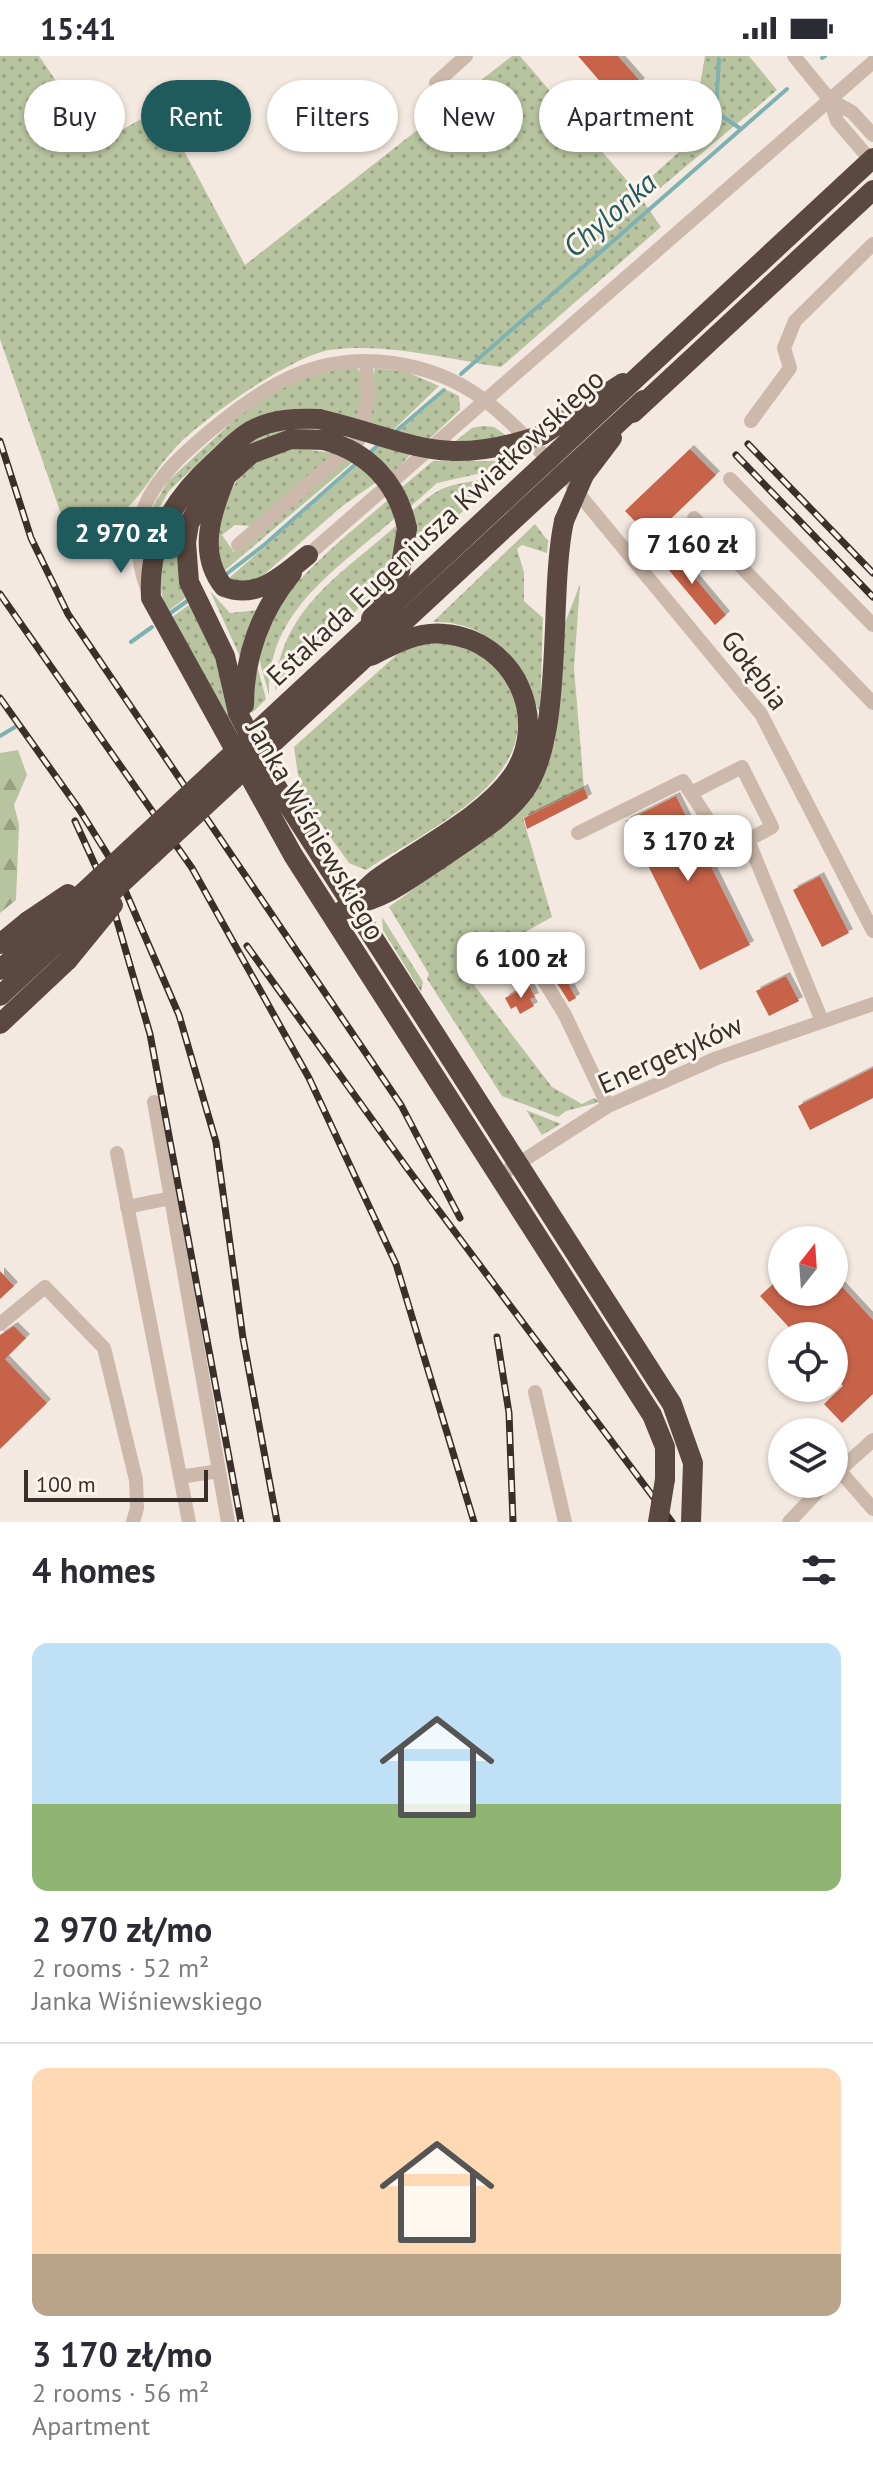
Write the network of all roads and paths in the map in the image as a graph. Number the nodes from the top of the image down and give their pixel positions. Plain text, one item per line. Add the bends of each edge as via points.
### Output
1 (466, 56) edge
2 (794, 56) edge
3 (873, 62) edge
4 (439, 80) edge
5 (830, 100) junction
6 (873, 135) edge
7 (873, 161) edge
8 (873, 190) edge
9 (873, 244) edge
10 (366, 361) junction
11 (643, 370) junction
12 (487, 400) junction
13 (643, 400) junction
14 (751, 421) dead end
15 (228, 472) junction
16 (730, 479) dead end
17 (694, 518) dead end
18 (238, 545) dead end
19 (308, 555) junction
20 (154, 606) junction
21 (873, 625) edge
22 (361, 634) junction
23 (357, 664) junction
24 (873, 703) edge
25 (250, 737) junction
26 (691, 793) junction
27 (578, 833) dead end
28 (748, 840) junction
29 (161, 846) junction
30 (117, 860) junction
31 (350, 905) junction
32 (332, 917) junction
33 (873, 931) edge
34 (0, 944) edge
35 (527, 953) dead end
36 (0, 970) edge
37 (0, 996) edge
38 (873, 1004) edge
39 (822, 1021) junction
40 (0, 1024) edge
41 (154, 1102) dead end
42 (608, 1106) junction
43 (117, 1153) dead end
44 (517, 1164) junction
45 (499, 1176) junction
46 (171, 1198) junction
47 (127, 1207) junction
48 (0, 1324) edge
49 (535, 1392) dead end
50 (873, 1440) edge
51 (848, 1463) edge
52 (219, 1471) junction
53 (180, 1477) junction
54 (848, 1484) edge
55 (812, 1498) edge
56 (873, 1509) edge
57 (692, 1514) edge
58 (133, 1522) edge
59 (189, 1522) edge
60 (228, 1522) edge
61 (565, 1522) edge
62 (658, 1522) edge
63 (789, 1522) edge

1 - 4 street
2 - 5 street
3 - 5 street
5 - 6 street via 852,112
5 - 7 street via 837,121
5 - 12 street
7 - 11 highway, Estakada Eugeniusza Kwiatkowskiego, bridge
8 - 13 highway, Estakada Eugeniusza Kwiatkowskiego
9 - 14 street via 795,321 784,348 790,368
10 - 12 street, Janka Wiśniewskiego via 430,372
10 - 18 street via 368,399 358,441
10 - 20 street, Janka Wiśniewskiego via 317,367 263,389 167,468 154,485 138,526 140,570
11 - 20 highway, bridge via 542,435 501,449 435,452 319,419 291,418 254,429 193,481 171,509 156,540 151,568
11 - 22 highway, Estakada Eugeniusza Kwiatkowskiego, bridge
12 - 19 street
12 - 33 street, Gołębia via 556,467 761,714
13 - 23 highway, Estakada Eugeniusza Kwiatkowskiego, bridge
13 - 31 highway, bridge via 595,459 564,521 541,760 512,805 377,900
15 - 19 highway via 208,542 212,568 224,587 245,592 260,588
15 - 22 highway, bridge via 275,442 324,440 359,454 384,476 397,494 407,528 400,571
15 - 25 highway via 195,510 185,562 189,582 225,656 235,704
16 - 21 street
17 - 24 street
19 - 25 highway via 267,609 252,646 244,696
20 - 32 highway, Janka Wiśniewskiego
22 - 30 highway, Estakada Eugeniusza Kwiatkowskiego, bridge
23 - 29 highway, Estakada Eugeniusza Kwiatkowskiego, bridge
23 - 31 highway, bridge via 422,635 469,637 487,646 516,675 527,739 513,774 484,805 379,877
25 - 31 highway, Janka Wiśniewskiego
26 - 27 street via 683,781
26 - 28 street via 728,850
26 - 28 street via 742,767 772,827
28 - 39 street
29 - 37 highway, Estakada Eugeniusza Kwiatkowskiego, bridge
29 - 40 highway, bridge via 68,960
30 - 34 highway, bridge
30 - 36 highway, Estakada Eugeniusza Kwiatkowskiego, bridge
31 - 32 highway
31 - 44 highway, Janka Wiśniewskiego
32 - 45 highway, Janka Wiśniewskiego
35 - 42 street via 565,1015
38 - 39 street, Energetyków
39 - 42 street, Energetyków via 717,1058
41 - 46 street
42 - 44 street, Energetyków
43 - 47 street
44 - 45 street, Energetyków
44 - 57 highway, Janka Wiśniewskiego via 672,1404 693,1463
45 - 62 highway, Janka Wiśniewskiego, bridge via 652,1415 665,1447
46 - 47 street
46 - 52 street
47 - 53 street
48 - 58 street via 45,1287 104,1348 136,1480
49 - 61 street
50 - 51 street
52 - 53 street
52 - 60 street
53 - 59 street
54 - 56 street
55 - 63 street

